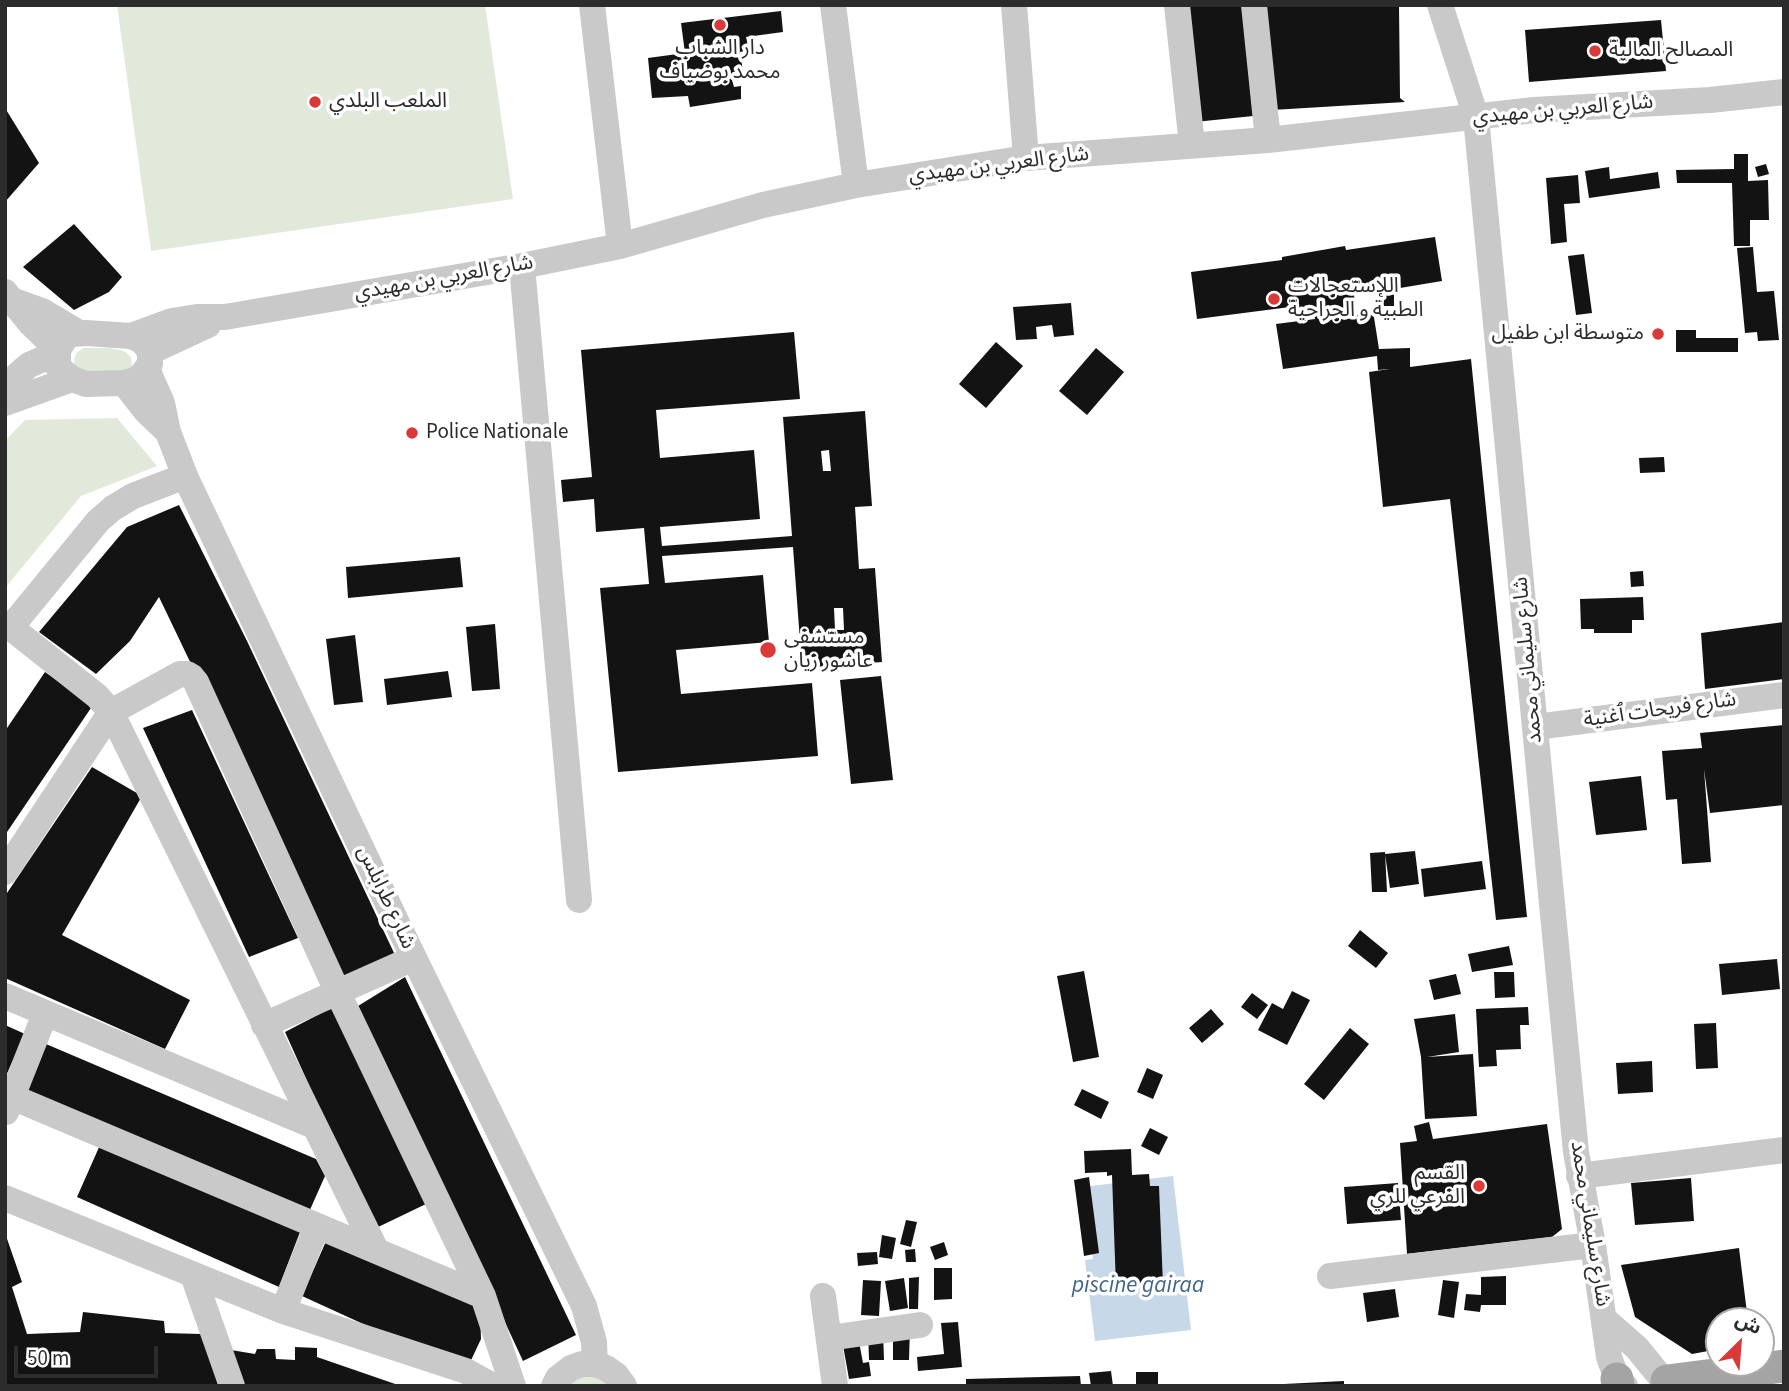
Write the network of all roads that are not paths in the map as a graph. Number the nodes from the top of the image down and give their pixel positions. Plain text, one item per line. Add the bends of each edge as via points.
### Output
1 (592, 5) edge
2 (833, 5) edge
3 (1014, 5) edge
4 (1177, 5) edge
5 (1254, 5) edge
6 (1440, 5) edge
7 (1784, 92) edge
8 (1476, 117) junction
9 (1268, 140) junction
10 (1192, 145) junction
11 (1026, 158) junction
12 (856, 185) junction
13 (620, 246) junction
14 (522, 266) junction
15 (10, 297) edge
16 (79, 334) junction
17 (57, 352) junction
18 (143, 352) junction
19 (72, 379) junction
20 (124, 383) junction
21 (5, 386) edge
22 (5, 403) edge
23 (168, 432) junction
24 (185, 476) junction
25 (8, 625) edge
26 (1784, 695) edge
27 (111, 712) junction
28 (1536, 727) junction
29 (5, 872) edge
30 (579, 901) dead end
31 (414, 958) junction
32 (338, 993) junction
33 (5, 996) edge
34 (45, 1014) junction
35 (264, 1025) junction
36 (7, 1101) edge
37 (314, 1126) junction
38 (1784, 1150) edge
39 (1580, 1175) junction
40 (5, 1198) edge
41 (317, 1226) junction
42 (1593, 1245) junction
43 (376, 1251) junction
44 (193, 1275) junction
45 (1330, 1276) dead end
46 (482, 1296) junction
47 (823, 1296) dead end
48 (284, 1311) junction
49 (1604, 1319) junction
50 (920, 1325) dead end
51 (829, 1338) junction
52 (595, 1364) junction
53 (1784, 1366) edge
54 (1644, 1383) edge
55 (232, 1386) edge
56 (493, 1386) edge
57 (513, 1386) edge
58 (554, 1386) edge
59 (624, 1386) edge
60 (835, 1386) edge

1 - 13 street
2 - 12 street
3 - 11 street
4 - 10 street
5 - 9 street
6 - 8 street, شارع سليماني محمد
7 - 8 street, شارع العربي بن مهيدي
8 - 9 street, شارع العربي بن مهيدي
8 - 28 street, شارع سليماني محمد
9 - 10 street, شارع العربي بن مهيدي
10 - 11 street, شارع العربي بن مهيدي
11 - 12 street, شارع العربي بن مهيدي
12 - 13 street, شارع العربي بن مهيدي via 763,205
13 - 14 street, شارع العربي بن مهيدي
14 - 18 street, شارع العربي بن مهيدي via 225,317
14 - 30 street
15 - 16 street
15 - 17 street
16 - 17 street via 63,340
16 - 18 street
17 - 19 street via 58,367
17 - 21 street via 29,365
18 - 20 street, شارع العربي بن مهيدي via 135,380
18 - 23 street, شارع طرابلس
19 - 20 street via 86,384
19 - 22 street
20 - 23 street, شارع طرابلس
23 - 24 street, شارع طرابلس
24 - 25 street via 113,508
24 - 31 street, شارع طرابلس
25 - 27 street
26 - 28 street, شارع فريحات ٱغنية
27 - 29 street
27 - 32 street via 180,674 196,682
27 - 35 street
28 - 39 street, شارع سليماني محمد
31 - 32 street
31 - 52 street, شارع طرابلس via 584,1306
32 - 35 street
32 - 46 street
33 - 34 street
34 - 36 street
34 - 37 street
35 - 37 street
36 - 41 street
37 - 43 street
38 - 39 street
39 - 42 street, شارع سليماني محمد
40 - 44 street
41 - 43 street
41 - 48 street
42 - 45 street
42 - 49 street, شارع سليماني محمد
43 - 46 street
44 - 48 street
44 - 55 street
46 - 57 street
47 - 51 street
48 - 56 street via 466,1371
49 - 54 street via 1637,1348
49 - 54 street, شارع سليماني محمد via 1609,1357
50 - 51 street
51 - 60 street
52 - 58 street via 571,1368
52 - 59 street via 616,1375
53 - 54 main road

